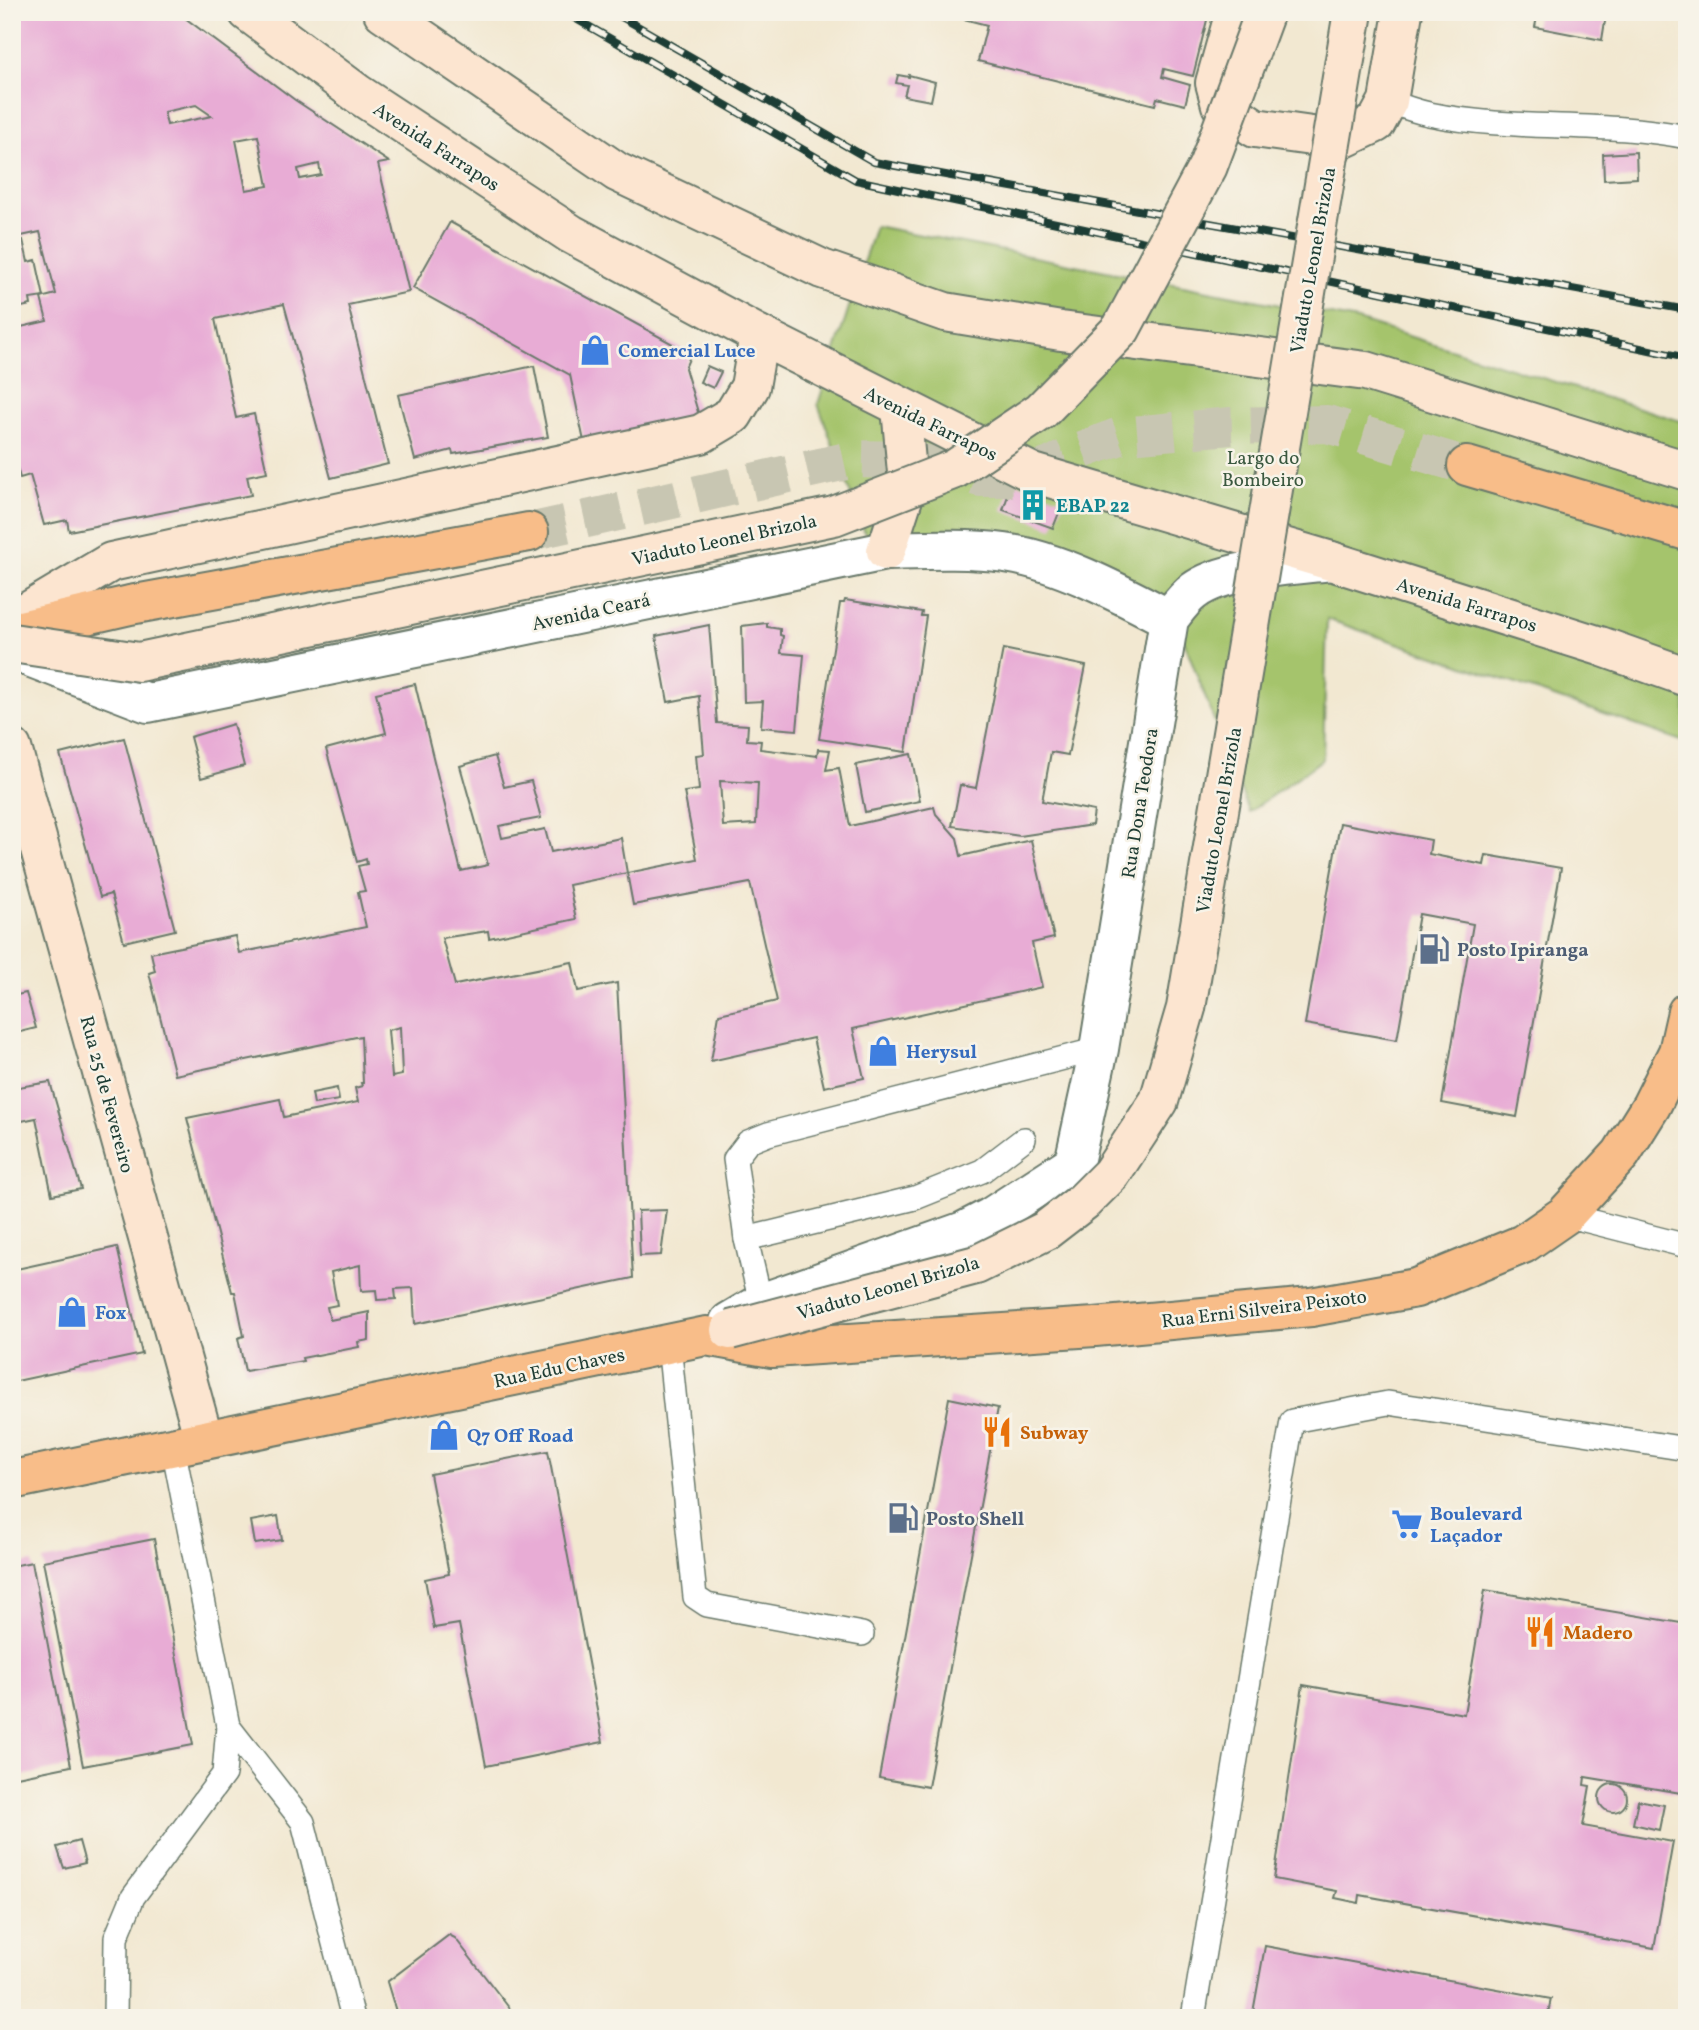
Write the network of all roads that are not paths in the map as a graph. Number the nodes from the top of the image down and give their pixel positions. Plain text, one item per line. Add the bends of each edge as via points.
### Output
1 (248, 12) edge
2 (383, 12) edge
3 (1236, 12) edge
4 (1265, 12) edge
5 (1353, 12) edge
6 (1403, 12) edge
7 (1388, 102) junction
8 (1687, 137) edge
9 (759, 335) junction
10 (901, 408) junction
11 (1467, 466) tunnel mouth
12 (1687, 471) edge
13 (1687, 531) edge
14 (529, 532) tunnel mouth
15 (886, 551) junction
16 (1331, 561) junction
17 (1168, 619) junction
18 (12, 621) edge
19 (12, 632) edge
20 (12, 643) edge
21 (12, 650) edge
22 (1687, 677) edge
23 (12, 748) edge
24 (1687, 1012) edge
25 (1099, 1049) junction
26 (1024, 1139) dead end
27 (1074, 1163) joint
28 (1565, 1215) junction
29 (746, 1239) junction
30 (1687, 1247) edge
31 (761, 1303) junction
32 (718, 1333) junction
33 (669, 1344) junction
34 (188, 1443) junction
35 (1687, 1449) edge
36 (12, 1480) edge
37 (862, 1634) dead end
38 (228, 1726) junction
39 (115, 2018) edge
40 (353, 2018) edge
41 (1193, 2018) edge

1 - 9 main road, Avenida Farrapos via 358,94 571,234
2 - 12 main road via 617,172 835,273 945,312 1366,371
3 - 7 main road via 1215,83 1221,104 1255,128 1340,140 1376,123
4 - 20 main road, Viaduto Leonel Brizola, bridge via 1208,166 1121,329 1041,411 955,468 834,516 139,662
5 - 32 main road, Viaduto Leonel Brizola, bridge via 1186,1008 1159,1101 1111,1174 1045,1231 976,1265
6 - 7 main road
7 - 8 lane via 1473,120 1617,127
9 - 10 main road, Avenida Farrapos
9 - 18 main road via 750,387 733,415 701,434 111,562
10 - 15 main road via 908,483
10 - 16 main road, Avenida Farrapos via 1033,473
11 - 13 main road
14 - 19 main road via 130,605
15 - 17 street, Avenida Ceará via 1007,553 1057,567
15 - 21 street, Avenida Ceará via 148,703
16 - 17 street via 1213,580 1193,591
16 - 22 main road, Avenida Farrapos
17 - 25 street, Rua Dona Teodora
23 - 34 main road, Rua 25 de Fevereiro
24 - 28 main road, Rua Erni Silveira Peixoto via 1678,1052 1651,1106 1621,1154
25 - 27 street, Rua Dona Teodora
25 - 29 lane via 748,1142 735,1159
26 - 29 lane via 982,1171 915,1198
27 - 31 street, Rua Edu Chaves via 964,1231
28 - 30 lane
28 - 32 main road, Rua Erni Silveira Peixoto via 1523,1244 1416,1287 1311,1307 772,1348
29 - 31 lane
31 - 32 street, Rua Edu Chaves
32 - 33 main road, Rua Edu Chaves
33 - 34 main road, Rua Edu Chaves
33 - 37 lane via 695,1597 707,1605
34 - 36 main road, Rua Edu Chaves
34 - 38 lane
35 - 41 lane via 1388,1403 1292,1421
38 - 39 lane via 224,1774 133,1897 116,1938
38 - 40 lane via 303,1822

